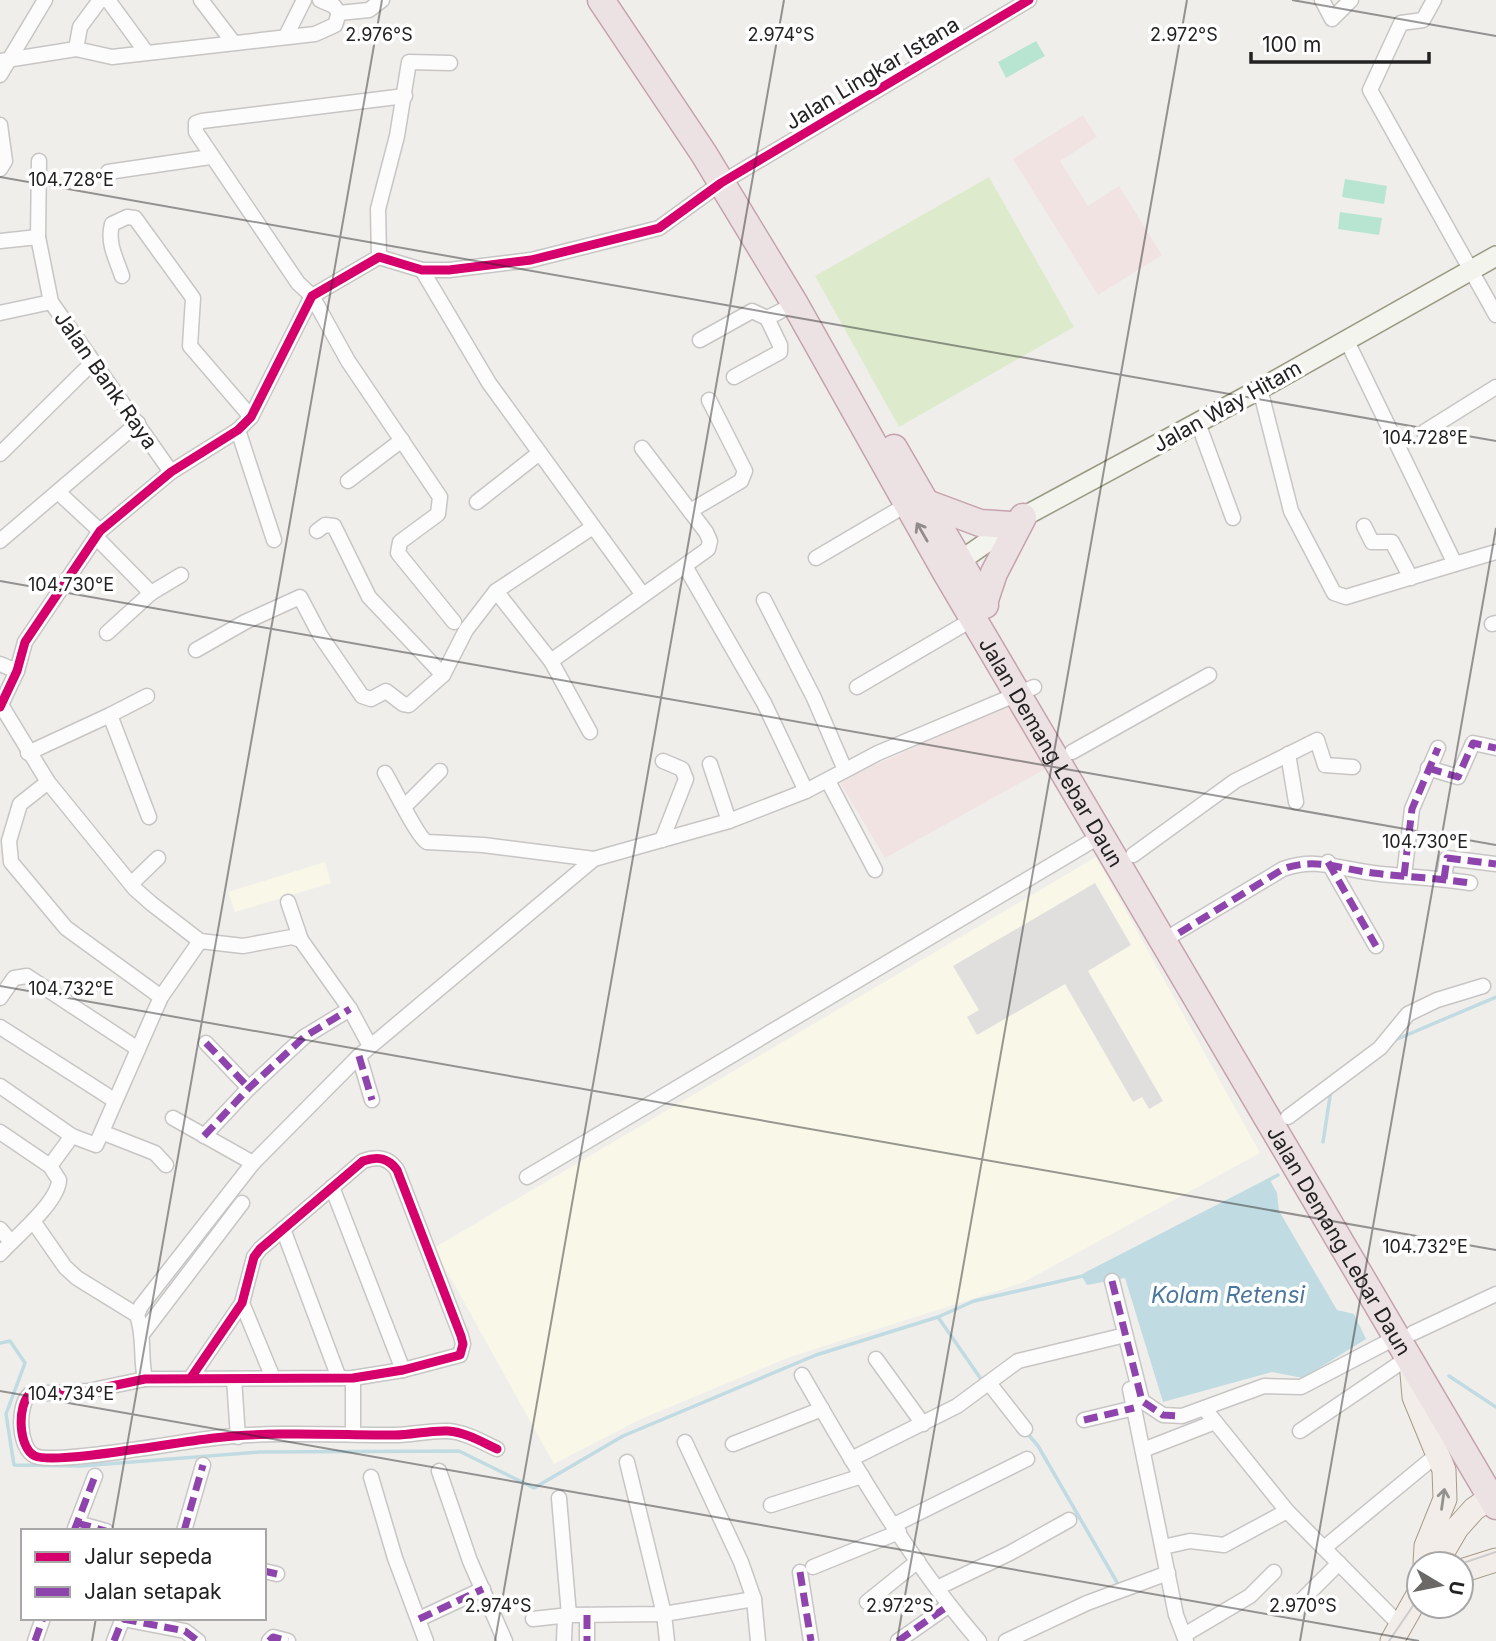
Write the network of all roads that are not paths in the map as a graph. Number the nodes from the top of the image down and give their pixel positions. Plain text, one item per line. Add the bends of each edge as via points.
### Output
1 (45, 0) edge
2 (100, 0) edge
3 (108, 0) edge
4 (201, 0) edge
5 (304, 0) edge
6 (320, 0) edge
7 (382, 0) edge
8 (601, 0) edge
9 (617, 0) edge
10 (1029, 0) edge
11 (1322, 0) edge
12 (1352, 0) edge
13 (1434, 0) edge
14 (340, 13) junction
15 (286, 36) junction
16 (233, 43) junction
17 (76, 49) junction
18 (146, 52) junction
19 (5, 60) edge
20 (450, 63) dead end
21 (0, 75) edge
22 (405, 96) junction
23 (0, 124) edge
24 (210, 157) junction
25 (39, 161) dead end
26 (0, 169) edge
27 (108, 172) dead end
28 (727, 180) junction
29 (38, 237) junction
30 (0, 241) edge
31 (1496, 256) edge
32 (379, 257) junction
33 (422, 270) junction
34 (1469, 270) junction
35 (122, 276) dead end
36 (312, 296) junction
37 (51, 302) junction
38 (795, 304) junction
39 (0, 313) edge
40 (1496, 315) edge
41 (767, 317) junction
42 (700, 340) dead end
43 (1347, 341) junction
44 (92, 363) junction
45 (734, 377) dead end
46 (1496, 387) edge
47 (1260, 389) junction
48 (709, 400) dead end
49 (251, 417) junction
50 (138, 423) junction
51 (1198, 423) junction
52 (238, 430) junction
53 (1424, 432) dead end
54 (402, 440) junction
55 (642, 448) dead end
56 (0, 454) edge
57 (538, 454) junction
58 (171, 472) junction
59 (348, 481) dead end
60 (58, 492) junction
61 (477, 502) dead end
62 (918, 505) junction
63 (690, 512) junction
64 (1233, 518) dead end
65 (1017, 521) junction
66 (1364, 526) dead end
67 (593, 527) junction
68 (317, 531) dead end
69 (98, 534) junction
70 (274, 540) dead end
71 (0, 541) edge
72 (1496, 552) edge
73 (816, 558) dead end
74 (1455, 564) junction
75 (685, 566) junction
76 (953, 566) junction
77 (181, 575) dead end
78 (1410, 578) junction
79 (496, 591) junction
80 (151, 593) junction
81 (643, 595) junction
82 (764, 600) dead end
83 (979, 610) junction
84 (454, 622) dead end
85 (107, 633) dead end
86 (196, 650) dead end
87 (551, 661) junction
88 (0, 664) edge
89 (16, 671) junction
90 (443, 675) junction
91 (1209, 675) dead end
92 (858, 687) dead end
93 (1027, 691) junction
94 (147, 696) dead end
95 (0, 706) edge
96 (110, 715) junction
97 (590, 732) dead end
98 (1438, 748) dead end
99 (1496, 748) edge
100 (28, 752) junction
101 (1072, 752) junction
102 (1288, 754) junction
103 (663, 761) dead end
104 (710, 764) dead end
105 (1353, 767) dead end
106 (1428, 768) junction
107 (845, 770) junction
108 (440, 771) dead end
109 (385, 773) dead end
110 (828, 780) junction
111 (48, 782) junction
112 (806, 791) junction
113 (1296, 802) dead end
114 (405, 805) junction
115 (149, 817) dead end
116 (729, 821) junction
117 (1102, 835) junction
118 (662, 840) junction
119 (1133, 855) junction
120 (158, 859) dead end
121 (594, 859) junction
122 (1328, 862) junction
123 (1496, 864) edge
124 (875, 870) dead end
125 (1404, 876) junction
126 (1444, 879) junction
127 (1470, 883) dead end
128 (131, 884) junction
129 (288, 902) dead end
130 (1171, 937) junction
131 (301, 940) junction
132 (200, 941) junction
133 (1376, 946) dead end
134 (1483, 986) dead end
135 (161, 997) junction
136 (0, 998) edge
137 (349, 1009) junction
138 (0, 1027) edge
139 (206, 1043) dead end
140 (138, 1049) junction
141 (364, 1051) junction
142 (0, 1086) edge
143 (249, 1088) junction
144 (114, 1100) junction
145 (372, 1100) dead end
146 (1288, 1117) junction
147 (173, 1118) dead end
148 (0, 1132) edge
149 (103, 1133) junction
150 (72, 1136) junction
151 (204, 1136) junction
152 (253, 1163) junction
153 (166, 1165) dead end
154 (50, 1166) junction
155 (527, 1177) dead end
156 (332, 1187) junction
157 (242, 1203) dead end
158 (33, 1221) junction
159 (0, 1229) edge
160 (282, 1229) junction
161 (200, 1230) junction
162 (212, 1241) junction
163 (12, 1242) junction
164 (0, 1254) edge
165 (1112, 1281) dead end
166 (1496, 1294) edge
167 (242, 1303) junction
168 (1110, 1310) dead end
169 (137, 1315) junction
170 (143, 1333) junction
171 (1117, 1337) junction
172 (1407, 1347) junction
173 (876, 1359) dead end
174 (403, 1370) junction
175 (802, 1375) dead end
176 (273, 1378) junction
177 (346, 1378) junction
178 (145, 1379) junction
179 (190, 1379) junction
180 (234, 1379) junction
181 (987, 1385) junction
182 (1134, 1408) junction
183 (1204, 1408) junction
184 (822, 1409) junction
185 (1084, 1420) dead end
186 (1215, 1422) junction
187 (923, 1424) junction
188 (1025, 1429) dead end
189 (1300, 1432) dead end
190 (353, 1434) junction
191 (238, 1437) junction
192 (685, 1442) dead end
193 (733, 1444) dead end
194 (498, 1449) dead end
195 (1143, 1450) junction
196 (1439, 1452) junction
197 (851, 1459) junction
198 (1027, 1459) dead end
199 (627, 1462) dead end
200 (204, 1465) dead end
201 (439, 1471) dead end
202 (95, 1476) dead end
203 (862, 1476) junction
204 (371, 1477) dead end
205 (1495, 1497) edge
206 (559, 1498) dead end
207 (771, 1505) dead end
208 (1287, 1511) junction
209 (1069, 1520) dead end
210 (75, 1527) edge
211 (897, 1528) junction
212 (185, 1529) edge
213 (1163, 1547) junction
214 (1324, 1548) junction
215 (1426, 1550) edge
216 (1444, 1550) edge
217 (1459, 1550) edge
218 (1496, 1560) edge
219 (918, 1561) junction
220 (1339, 1563) junction
221 (1475, 1567) edge
222 (1275, 1572) dead end
223 (1168, 1573) junction
224 (483, 1588) junction
225 (937, 1588) junction
226 (754, 1599) junction
227 (1302, 1600) dead end
228 (867, 1602) dead end
229 (948, 1606) junction
230 (664, 1614) junction
231 (587, 1615) junction
232 (567, 1616) junction
233 (419, 1619) junction
234 (533, 1619) dead end
235 (42, 1620) edge
236 (123, 1620) edge
237 (128, 1620) edge
238 (1406, 1620) edge
239 (1413, 1620) edge
240 (1399, 1636) edge
241 (1185, 1638) edge
242 (35, 1641) edge
243 (114, 1641) edge
244 (198, 1641) edge
245 (269, 1641) edge
246 (288, 1641) edge
247 (426, 1641) edge
248 (505, 1641) edge
249 (564, 1641) edge
250 (587, 1641) edge
251 (667, 1641) edge
252 (758, 1641) edge
253 (811, 1641) edge
254 (898, 1641) edge
255 (979, 1641) edge
256 (1006, 1641) edge

1 - 19 street
2 - 17 street via 80,27
3 - 18 street
4 - 16 street
5 - 15 street
6 - 14 street
7 - 14 street via 369,10
8 - 28 highway, Jalan Demang Lebar Daun
9 - 28 highway, Jalan Demang Lebar Daun via 656,54
10 - 28 street, Jalan Lingkar Istana
11 - 12 street via 1332,19
13 - 34 street via 1423,20 1401,23 1370,90
14 - 15 street via 326,31
15 - 16 street
16 - 18 street
17 - 18 street via 101,57
17 - 19 street
19 - 21 street
20 - 22 street via 411,61
22 - 24 street via 202,121 196,132
22 - 32 street via 378,209
23 - 26 street via 5,161
24 - 27 street
24 - 36 street via 298,283
25 - 29 street, Jalan Bank Raya
28 - 33 street, Jalan Lingkar Istana via 672,220 641,235 531,260
28 - 38 highway, Jalan Demang Lebar Daun
28 - 62 highway, Jalan Demang Lebar Daun
29 - 30 street
29 - 37 street, Jalan Bank Raya
31 - 34 street, Jalan Way Hitam
32 - 33 street, Jalan Lingkar Istana
32 - 36 street
33 - 57 street via 489,383
34 - 40 street
34 - 43 street, Jalan Way Hitam
35 - 49 street via 110,232 112,224 135,218 193,298 190,346
36 - 49 street
36 - 54 street via 348,361
37 - 39 street
37 - 44 street, Jalan Bank Raya
38 - 41 street
38 - 62 highway, Jalan Demang Lebar Daun
41 - 42 street via 752,311
41 - 45 street via 780,352
43 - 47 street, Jalan Way Hitam
43 - 74 street
44 - 50 street, Jalan Bank Raya
44 - 56 street
46 - 53 street
47 - 51 street, Jalan Way Hitam
47 - 78 street via 1291,510 1334,593 1346,597
48 - 63 street via 745,474
49 - 52 street
50 - 58 street, Jalan Bank Raya
50 - 60 street
51 - 64 street
51 - 65 street, Jalan Way Hitam
52 - 58 street
52 - 70 street
54 - 59 street
54 - 84 street via 438,494 441,506 438,514 400,542 398,553
55 - 63 street
57 - 61 street
57 - 67 street
58 - 69 street
60 - 69 street
60 - 71 street
62 - 65 highway via 980,523
62 - 73 street
62 - 76 highway, Jalan Demang Lebar Daun
63 - 75 street via 706,532 709,544
65 - 76 street, Jalan Way Hitam
65 - 83 highway
66 - 78 street via 1372,542 1392,542
67 - 79 street
67 - 81 street
68 - 90 street via 334,526 369,597
69 - 80 street
69 - 89 street via 36,623
72 - 74 street
74 - 78 street
75 - 81 street
75 - 112 street via 764,703
76 - 83 highway, Jalan Demang Lebar Daun
77 - 80 street
79 - 87 street
79 - 90 street via 466,630
80 - 85 street
81 - 87 street
82 - 107 street
83 - 92 street
83 - 93 highway, Jalan Demang Lebar Daun
86 - 90 street via 300,597 364,698 386,691 409,705
87 - 97 street
88 - 89 street
89 - 95 street
91 - 101 street
93 - 101 highway, Jalan Demang Lebar Daun
93 - 107 street
93 - 117 highway, Jalan Demang Lebar Daun
94 - 96 street
95 - 100 street
96 - 100 street
96 - 115 street
98 - 106 street
99 - 106 street via 1473,743 1458,777
100 - 111 street
101 - 119 highway, Jalan Demang Lebar Daun
102 - 105 street via 1317,740 1325,765
102 - 113 street
102 - 119 street via 1235,781
103 - 118 street via 682,769 685,779
104 - 116 street
106 - 125 street via 1412,809
107 - 110 street
108 - 114 street
109 - 114 street
110 - 112 street
110 - 124 street
111 - 128 street
111 - 135 street via 20,804 7,851 11,862 66,928
112 - 116 street
114 - 121 street via 427,842
116 - 118 street
117 - 130 highway, Jalan Demang Lebar Daun
117 - 155 street
118 - 121 street
119 - 130 highway, Jalan Demang Lebar Daun
120 - 128 street
121 - 141 street
122 - 125 street
122 - 130 street via 1298,863 1283,869
122 - 133 street
123 - 126 street via 1447,858
125 - 126 street
126 - 127 street
128 - 132 street
129 - 131 street
130 - 146 highway, Jalan Demang Lebar Daun
130 - 172 highway, Jalan Demang Lebar Daun
131 - 132 street via 292,937 243,946
131 - 137 street
132 - 135 street
134 - 146 street via 1408,1014 1380,1048
135 - 140 street
136 - 140 street via 14,978 27,976
137 - 141 street
137 - 143 street via 304,1037
138 - 144 street
139 - 143 street
140 - 144 street
141 - 145 street
141 - 152 street
142 - 150 street
143 - 151 street
144 - 149 street
146 - 172 highway, Jalan Demang Lebar Daun
147 - 151 street
148 - 154 street
149 - 150 street via 94,1146
149 - 153 street via 155,1153
150 - 154 street
151 - 152 street
152 - 161 street
154 - 158 street via 60,1183
156 - 160 street
156 - 174 street
156 - 174 street via 372,1157 386,1159 397,1170 463,1344 460,1354
157 - 162 street
158 - 163 street
158 - 169 street via 77,1278
159 - 163 street
160 - 167 street via 254,1258
160 - 177 street
161 - 162 street
161 - 169 street
162 - 170 street
163 - 164 street
165 - 183 street via 1142,1401 1171,1417
166 - 172 street
167 - 176 street
167 - 179 street
168 - 171 street
169 - 170 street
170 - 178 street
171 - 181 street via 1018,1361
171 - 182 street
172 - 183 street via 1301,1387 1264,1386
172 - 189 street
172 - 196 main road via 1414,1397
172 - 205 highway, Jalan Demang Lebar Daun
173 - 187 street
174 - 177 street
175 - 184 street
176 - 177 street
176 - 180 street
177 - 190 street
178 - 179 street
178 - 191 street via 88,1391 30,1394 21,1413 30,1452 38,1457 93,1455
179 - 180 street
180 - 191 street
181 - 187 street
181 - 188 street
182 - 185 street
182 - 195 street
183 - 186 street
184 - 193 street
184 - 197 street
186 - 195 street
186 - 208 street
187 - 197 street
190 - 191 street
190 - 194 street via 448,1431
192 - 226 street
195 - 213 street
196 - 214 street
215 -> 196 main road via 1445,1499
197 - 203 street
198 - 211 street
199 - 230 street
200 - 212 street
201 - 224 street
202 - 210 street
203 - 207 street
203 - 211 street
204 - 233 street
205 - 216 main road via 1474,1509
205 - 217 main road
206 - 232 street
208 - 213 street via 1224,1545 1191,1541
208 - 214 street
209 - 225 street
211 - 219 street
211 - 253 street via 807,1569
213 - 223 street
214 - 220 street
218 - 221 main road
219 - 225 street
219 - 228 street
220 - 227 street
220 - 240 street
222 - 241 street via 1250,1596
223 - 241 street
223 - 256 street via 1087,1603
224 - 233 street
224 - 248 street
225 - 229 street
226 - 230 street
226 - 252 street
229 - 254 street
229 - 255 street
230 - 231 street
230 - 251 street
231 - 232 street
231 - 250 street
232 - 234 street
232 - 249 street
233 - 247 street
235 - 242 street
236 - 243 street
237 - 244 street via 185,1632
238 - 240 main road
239 - 240 main road
245 - 246 street via 273,1637

